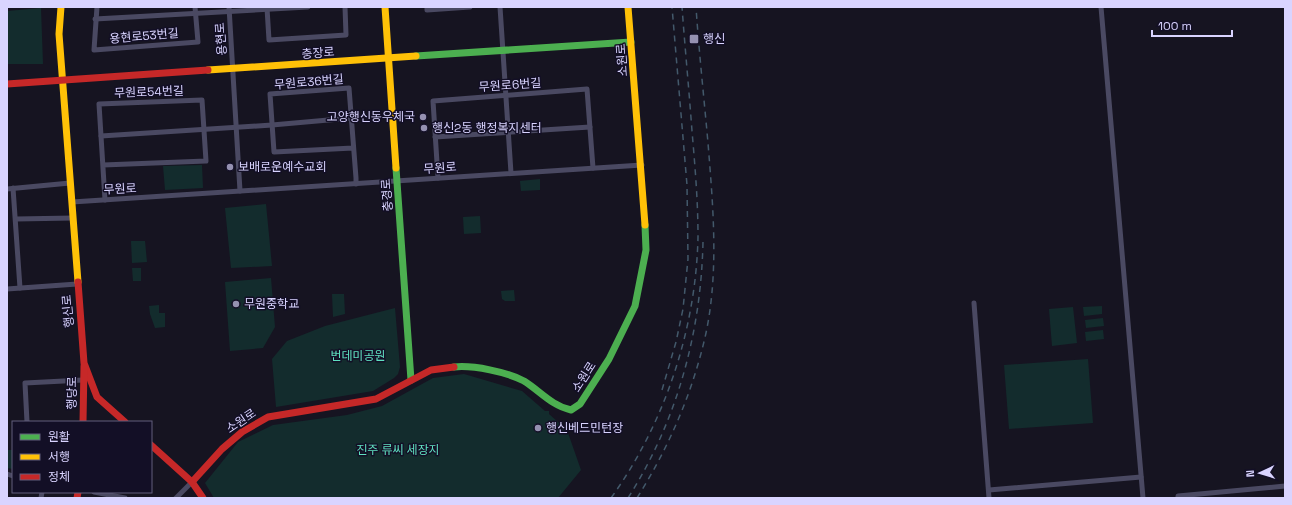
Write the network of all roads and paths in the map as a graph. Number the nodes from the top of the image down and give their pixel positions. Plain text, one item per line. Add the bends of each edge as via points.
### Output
1 (61, 7) edge
2 (97, 7) edge
3 (195, 7) edge
4 (308, 7) edge
5 (345, 7) edge
6 (385, 7) edge
7 (427, 7) edge
8 (470, 7) edge
9 (500, 7) edge
10 (628, 7) edge
11 (1101, 7) edge
12 (267, 8) edge
13 (229, 9) edge
14 (195, 13) junction
15 (95, 19) junction
16 (631, 42) junction
17 (503, 50) junction
18 (389, 58) junction
19 (233, 70) junction
20 (63, 80) junction
21 (7, 84) edge
22 (506, 95) junction
23 (351, 118) junction
24 (272, 125) junction
25 (236, 127) junction
26 (590, 127) junction
27 (204, 128) junction
28 (509, 133) junction
29 (101, 136) junction
30 (435, 137) junction
31 (353, 148) junction
32 (103, 165) junction
33 (642, 165) junction
34 (593, 168) junction
35 (511, 173) junction
36 (438, 178) junction
37 (397, 180) junction
38 (70, 183) junction
39 (356, 184) junction
40 (14, 188) junction
41 (7, 189) edge
42 (240, 192) junction
43 (105, 200) junction
44 (72, 202) junction
45 (73, 218) junction
46 (16, 219) junction
47 (77, 284) junction
48 (20, 288) junction
49 (7, 289) edge
50 (974, 303) dead end
51 (84, 363) junction
52 (83, 380) junction
53 (411, 380) junction
54 (26, 421) edge
55 (83, 421) edge
56 (124, 421) edge
57 (152, 446) edge
58 (1141, 477) junction
59 (192, 482) junction
60 (1285, 486) edge
61 (989, 490) junction
62 (99, 493) edge
63 (1178, 497) edge
64 (125, 498) edge
65 (176, 498) edge
66 (203, 498) edge
67 (989, 498) edge
68 (1143, 498) edge

1 - 20 main road, 행신로 via 59,34
2 - 15 street, 용현로53번길
3 - 14 street, 용현로53번길
4 - 12 street, 용현로53번길
5 - 12 street via 346,35 269,40
6 - 18 main road, 충경로
7 - 8 street via 427,10
9 - 17 street
10 - 16 main road, 소원로
11 - 58 street
12 - 13 street, 용현로53번길
13 - 14 street, 용현로53번길
13 - 19 street, 용현로
14 - 15 street, 용현로53번길
14 - 15 street, 용현로53번길 via 198,42 94,50
16 - 17 main road, 충장로
16 - 33 main road, 소원로
17 - 18 main road, 충장로
17 - 22 street
18 - 19 main road, 충장로
18 - 37 main road, 충경로
19 - 20 main road, 충장로
19 - 25 street
20 - 21 main road, 충장로
20 - 38 main road, 행신로
22 - 26 street, 무원로6번길 via 587,89
22 - 28 street
22 - 30 street, 무원로6번길 via 433,101
23 - 24 street
23 - 24 street, 무원로36번길 via 349,88 270,94
23 - 31 street, 무원로36번길
24 - 25 street
24 - 31 street, 무원로36번길 via 274,152
25 - 27 street
25 - 42 street
26 - 28 street
26 - 34 street, 무원로6번길
27 - 29 street
27 - 29 street, 무원로54번길 via 202,100 99,104
27 - 32 street, 무원로54번길 via 206,161
28 - 30 street
28 - 35 street
29 - 32 street, 무원로54번길
30 - 36 street, 무원로6번길
31 - 39 street, 무원로36번길
32 - 43 street, 무원로54번길
33 - 34 street, 무원로
33 - 53 main road, 소원로 via 646,250 635,306 609,359 576,408 560,408 523,381 468,366 431,370
34 - 35 street, 무원로
35 - 36 street, 무원로
36 - 37 street, 무원로
37 - 39 street, 무원로
37 - 53 main road, 충경로
38 - 40 street
38 - 44 main road, 행신로
39 - 42 street, 무원로
40 - 41 street
40 - 46 street
42 - 43 street, 무원로
43 - 44 street, 무원로
44 - 45 main road, 행신로
45 - 46 street
45 - 47 main road, 행신로
46 - 48 street
47 - 48 street
47 - 51 main road, 행신로
48 - 49 street
50 - 61 street
51 - 52 main road, 행당로
51 - 56 main road, 행신로 via 97,397
52 - 54 street via 25,383
52 - 55 main road, 행당로
53 - 59 main road, 소원로 via 376,399 268,417 242,432 222,449
57 - 59 main road
58 - 61 street
58 - 68 street
59 - 65 street
59 - 66 main road
60 - 63 street
61 - 67 street
62 - 64 street

